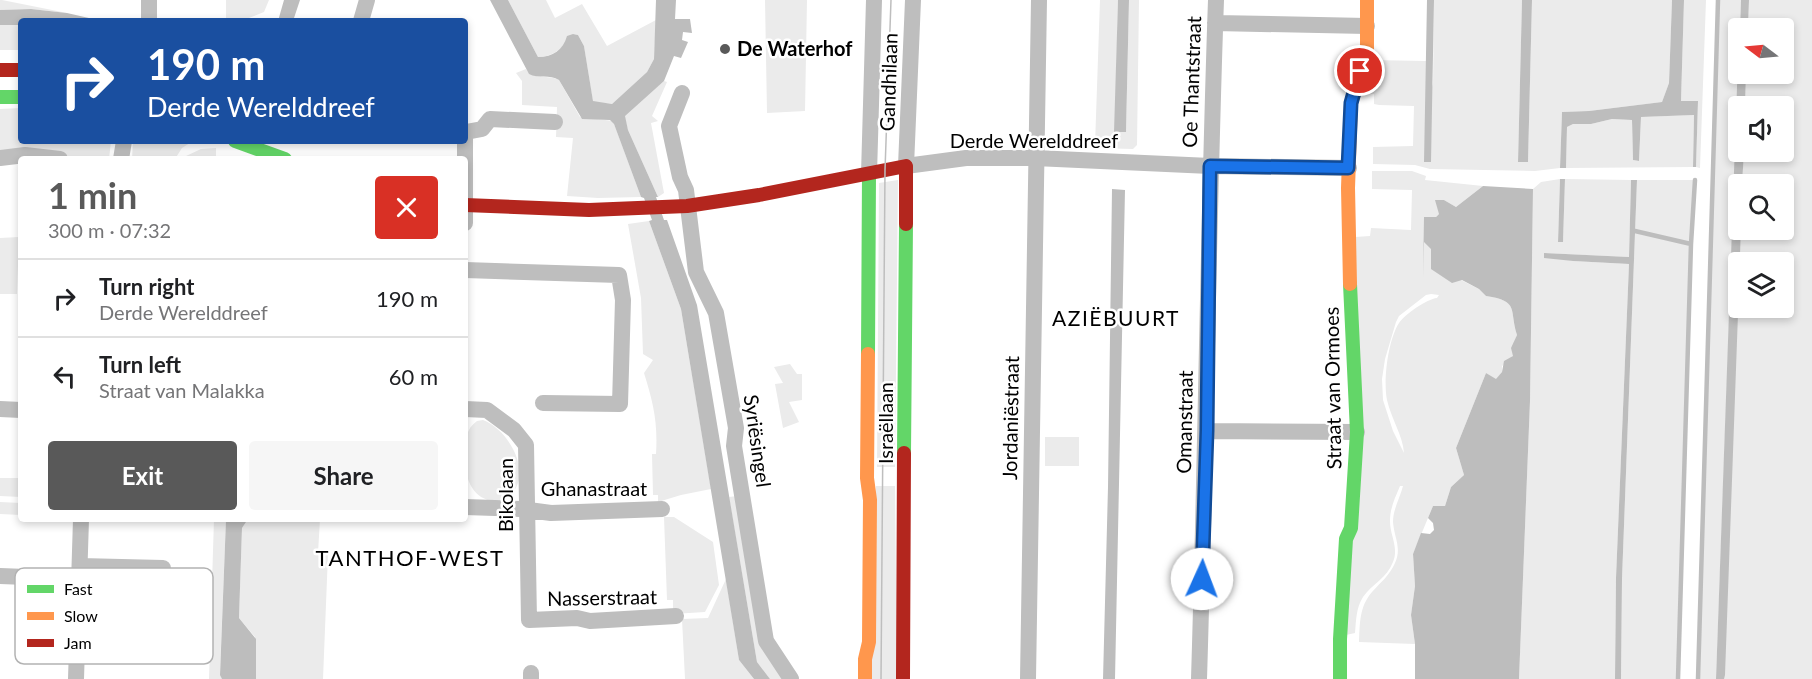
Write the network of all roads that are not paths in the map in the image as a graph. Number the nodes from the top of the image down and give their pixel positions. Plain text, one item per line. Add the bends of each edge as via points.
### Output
1 (149, 0) edge
2 (367, 0) edge
3 (874, 0) edge
4 (913, 0) edge
5 (1039, 0) edge
6 (1216, 0) edge
7 (1367, 0) edge
8 (149, 18) edge
9 (362, 18) edge
10 (1215, 23) junction
11 (1367, 26) junction
12 (0, 70) edge
13 (18, 70) edge
14 (682, 93) dead end
15 (0, 97) edge
16 (18, 97) edge
17 (555, 122) dead end
18 (468, 131) edge
19 (244, 144) edge
20 (277, 156) edge
21 (18, 157) edge
22 (0, 158) edge
23 (1035, 158) junction
24 (906, 166) junction
25 (1210, 166) junction
26 (1348, 168) junction
27 (869, 174) junction
28 (468, 205) edge
29 (687, 206) junction
30 (468, 270) edge
31 (543, 403) dead end
32 (0, 409) edge
33 (468, 409) edge
34 (18, 410) edge
35 (1207, 430) junction
36 (1357, 432) junction
37 (468, 507) edge
38 (662, 509) dead end
39 (526, 510) junction
40 (81, 522) edge
41 (80, 568) edge
42 (15, 575) edge
43 (0, 576) edge
44 (676, 616) dead end
45 (529, 620) joint
46 (77, 664) edge
47 (76, 679) edge
48 (791, 679) edge
49 (865, 679) edge
50 (903, 679) edge
51 (1028, 679) edge
52 (1199, 679) edge
53 (1340, 679) edge

1 - 8 street
2 - 9 street
3 - 27 street, Gandhilaan
4 - 24 street, Gandhilaan
5 - 23 street, Jordaniëstraat
6 - 10 street, Oe Thantstraat
7 - 11 street, Straat van Ormoes
10 - 11 street
10 - 25 street, Oe Thantstraat
11 - 26 street, Straat van Ormoes via 1367,51 1351,103
12 - 13 street
14 - 29 street via 669,126
15 - 16 street
17 - 18 street via 490,118 482,129
19 - 20 street
21 - 22 street
23 - 24 street, Derde Werelddreef via 966,158
23 - 25 street, Derde Werelddreef
23 - 51 street, Jordaniëstraat
24 - 27 street, Derde Werelddreef
24 - 50 street, Israëllaan
25 - 26 street, Derde Werelddreef
25 - 35 street, Omanstraat
26 - 36 street, Straat van Ormoes
27 - 29 street, Derde Werelddreef
27 - 49 street, Israëllaan via 869,630
28 - 29 street, Derde Werelddreef via 589,210
29 - 48 street, Syriësingel via 696,272 716,313 766,641
30 - 31 street via 619,275 623,300 620,404
32 - 34 street
33 - 39 street, Bikolaan via 487,410 514,430 526,445
35 - 36 street
35 - 52 street, Omanstraat
36 - 53 street, Straat van Ormoes via 1351,528 1346,539
37 - 39 street, Ghanastraat
38 - 39 street, Ghanastraat via 551,513
39 - 45 street, Bikolaan
40 - 41 street
42 - 43 street
44 - 45 street, Nasserstraat
46 - 47 street

